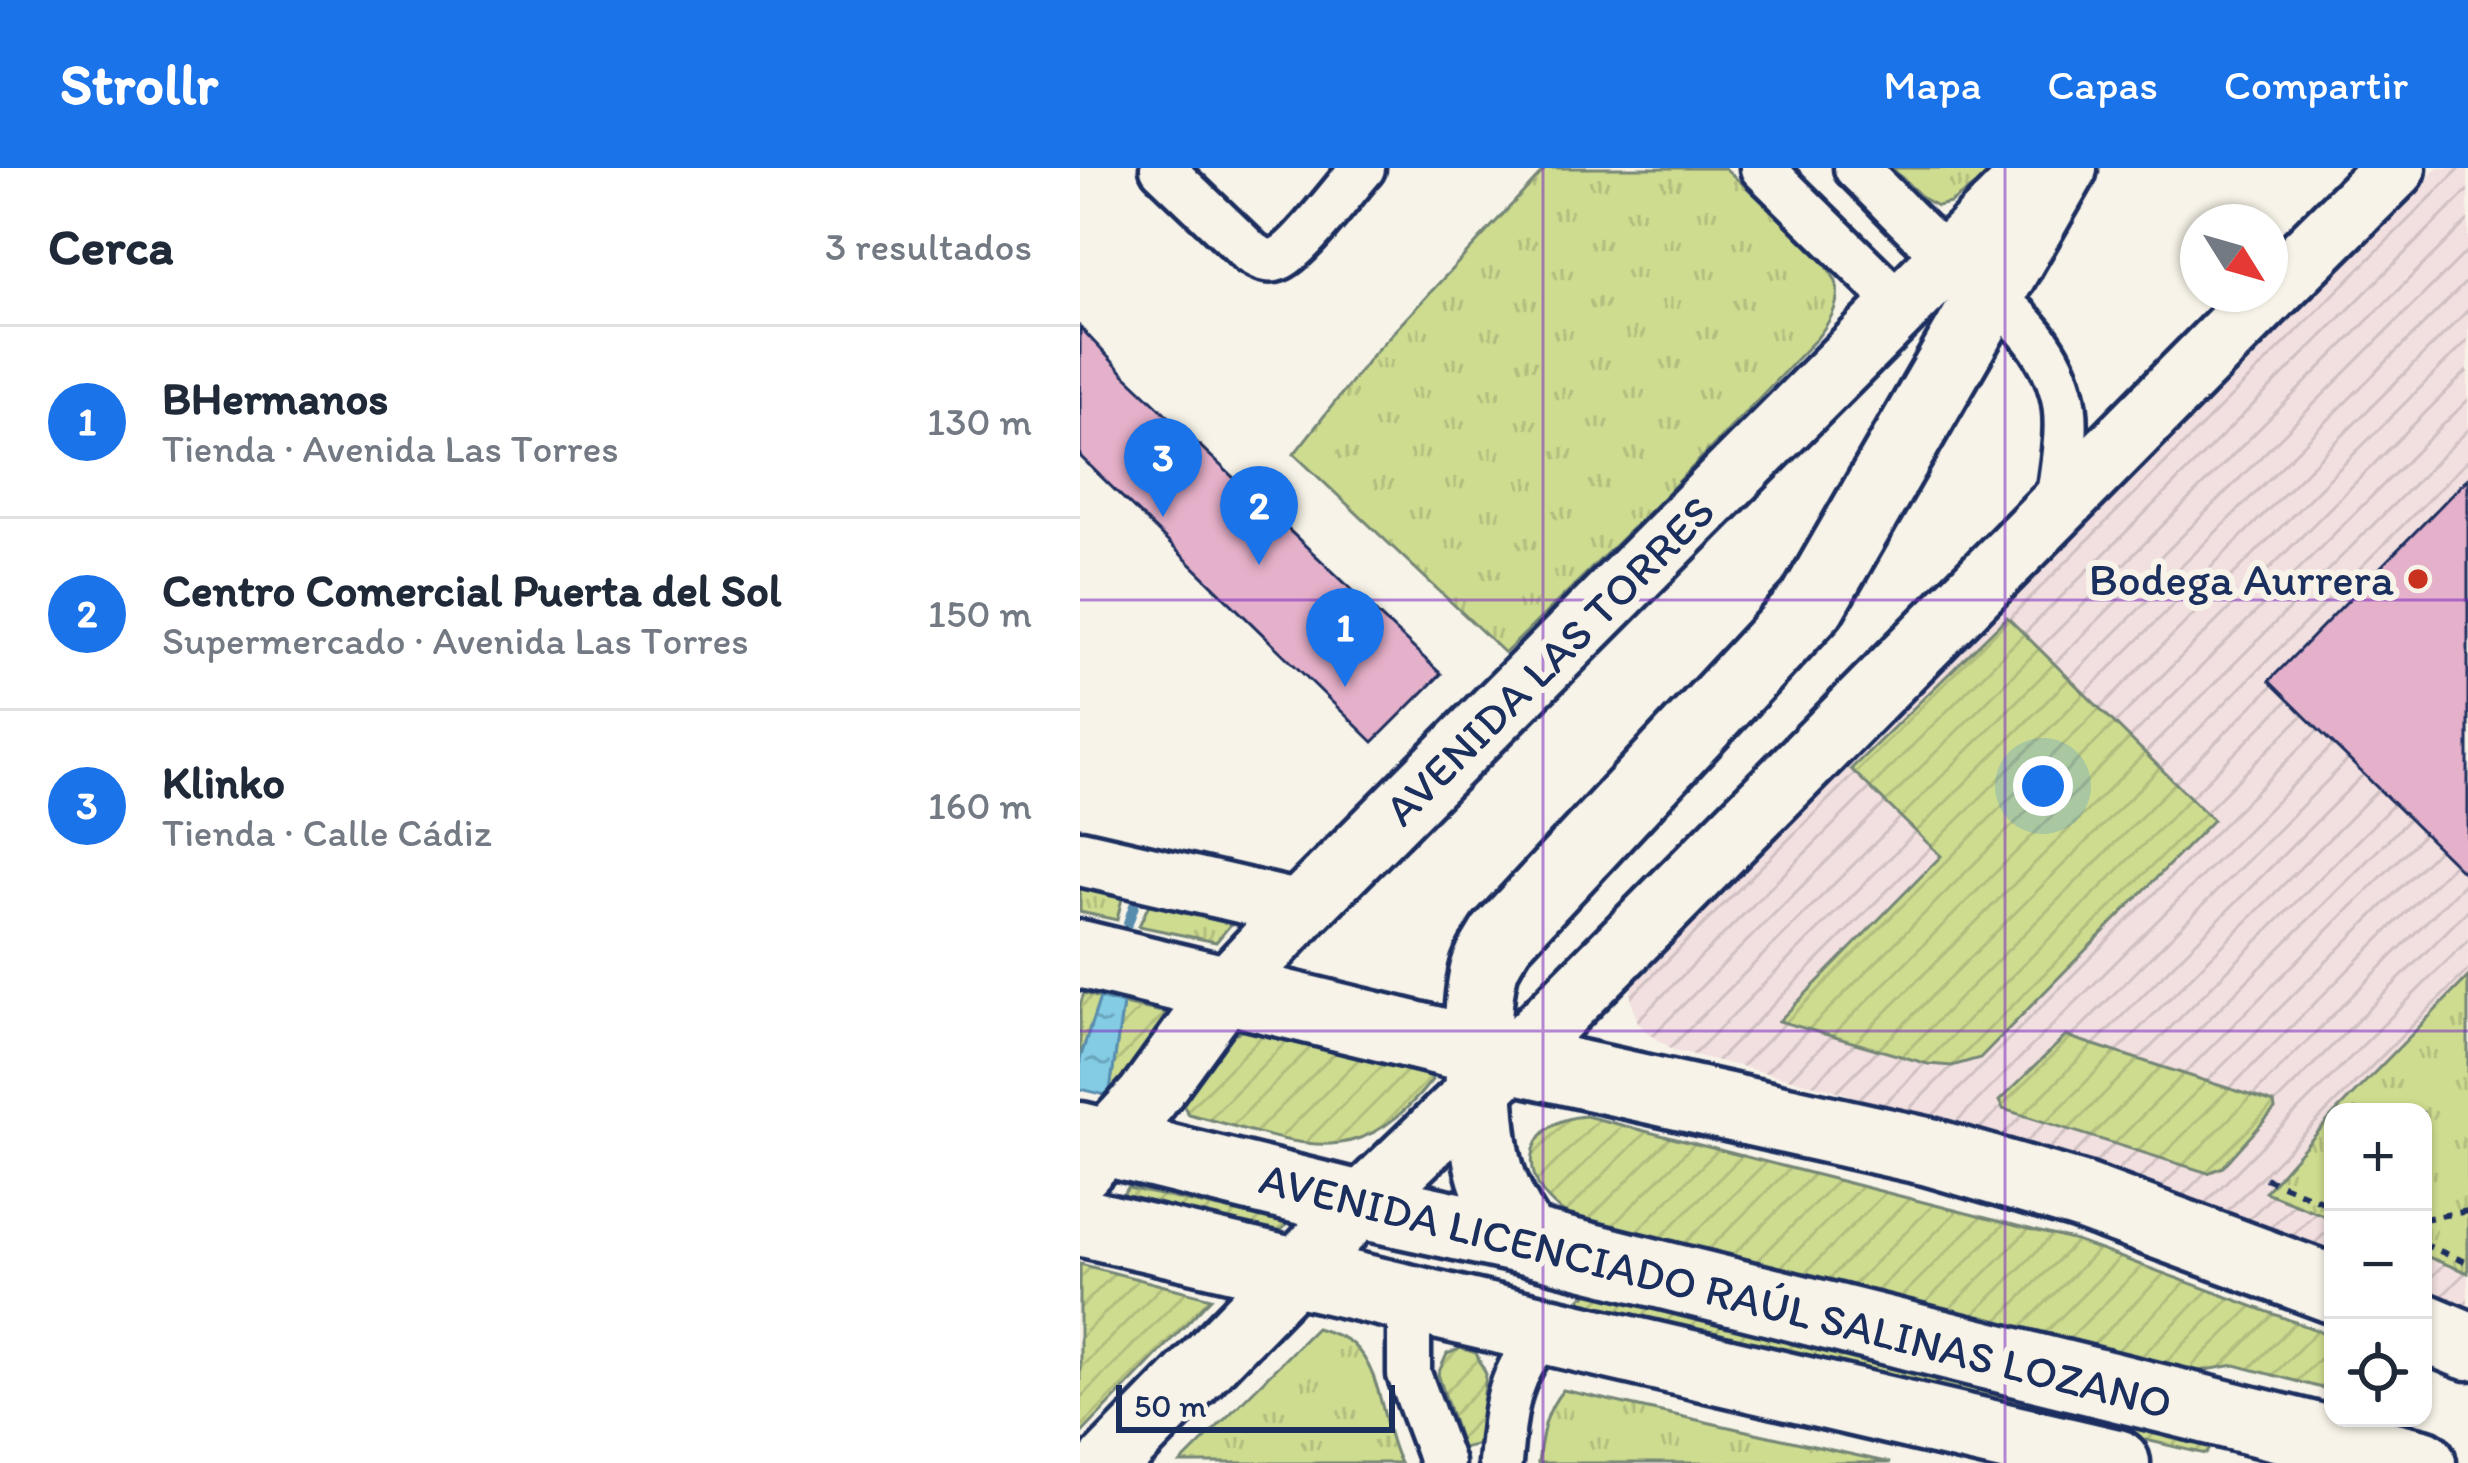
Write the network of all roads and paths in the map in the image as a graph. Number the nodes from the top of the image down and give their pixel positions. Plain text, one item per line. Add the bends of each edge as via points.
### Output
1 (1162, 168) edge
2 (1363, 168) edge
3 (1762, 168) edge
4 (1856, 168) edge
5 (2039, 168) edge
6 (2063, 168) edge
7 (2395, 168) edge
8 (2288, 274) edge
9 (1970, 276) junction
10 (1902, 306) junction
11 (2250, 312) edge
12 (2057, 505) junction
13 (1080, 858) edge
14 (1301, 909) junction
15 (1080, 954) edge
16 (1227, 988) junction
17 (1500, 1047) junction
18 (1089, 1150) edge
19 (2265, 1178) dead end
20 (2324, 1202) edge
21 (1360, 1205) junction
22 (2468, 1211) edge
23 (2432, 1217) edge
24 (1080, 1222) edge
25 (1526, 1240) junction
26 (2432, 1248) edge
27 (2468, 1263) edge
28 (1295, 1273) junction
29 (2324, 1286) edge
30 (1409, 1300) junction
31 (2432, 1331) edge
32 (1546, 1332) junction
33 (2468, 1346) edge
34 (2359, 1442) edge
35 (1109, 1463) edge
36 (1442, 1463) edge
37 (1500, 1463) edge
38 (2116, 1463) edge
39 (2422, 1463) edge

1 - 2 street via 1251,253 1279,259
3 - 10 street
4 - 9 street
5 - 9 main road, AVENIDA LAS TORRES
6 - 9 main road
7 - 8 main road
9 - 10 main road, AVENIDA LAS TORRES
9 - 12 street via 2044,347 2062,391
9 - 17 main road via 1812,604 1502,938 1483,975
10 - 14 main road, AVENIDA LAS TORRES
11 - 12 main road
12 - 17 main road
13 - 14 street
14 - 16 main road, AVENIDA LAS TORRES
15 - 16 main road
16 - 17 main road
16 - 18 main road, AVENIDA LAS TORRES via 1147,1098
17 - 21 main road
17 - 25 main road via 1489,1170
17 - 29 main road via 1930,1151 2081,1196
18 - 21 main road, AVENIDA LICENCIADO RAÚL SALINAS LOZANO
19 - 20 path
21 - 25 main road, AVENIDA LICENCIADO RAÚL SALINAS LOZANO
21 - 28 main road
22 - 23 path
24 - 28 main road
25 - 34 main road, AVENIDA LICENCIADO RAÚL SALINAS LOZANO
26 - 27 path
28 - 30 main road
28 - 35 main road
30 - 32 main road
30 - 36 street via 1409,1374
31 - 33 main road
32 - 37 street via 1514,1378
32 - 38 main road
34 - 39 main road, AVENIDA LICENCIADO RAÚL SALINAS LOZANO

